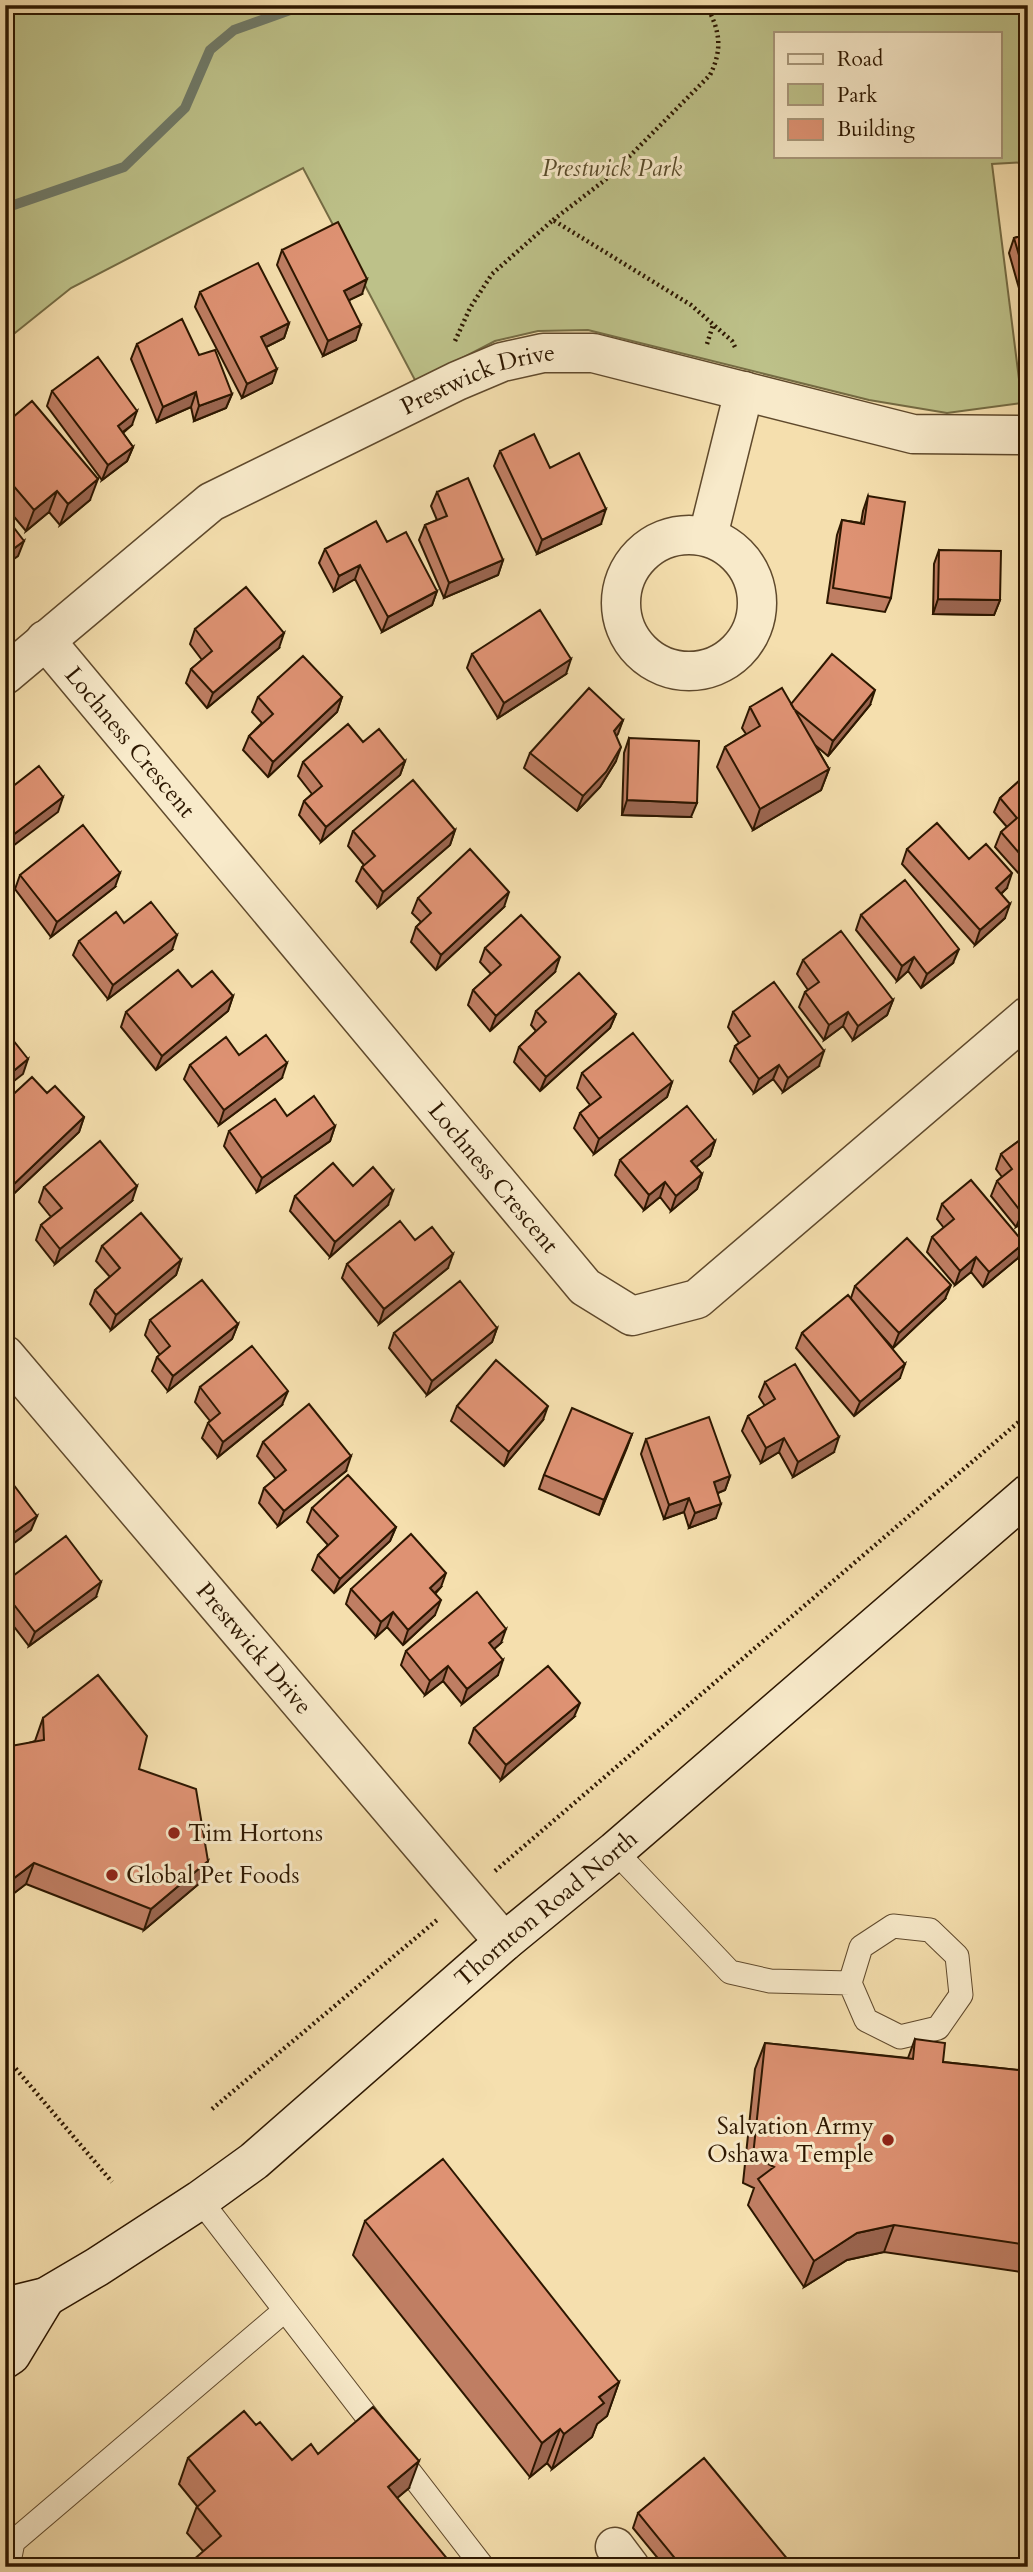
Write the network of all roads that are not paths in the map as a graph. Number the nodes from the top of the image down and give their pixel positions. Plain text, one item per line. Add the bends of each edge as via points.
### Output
1 (744, 391) junction
2 (1028, 435) edge
3 (708, 537) dead end
4 (45, 640) junction
5 (5, 675) edge
6 (1028, 1016) edge
7 (5, 1355) edge
8 (1028, 1494) edge
9 (615, 1851) junction
10 (504, 1942) junction
11 (850, 1983) junction
12 (200, 2200) junction
13 (46, 2297) junction
14 (5, 2307) edge
15 (284, 2311) junction
16 (5, 2359) edge
17 (8, 2567) edge
18 (483, 2567) edge

1 - 2 street, Prestwick Drive via 913,433
1 - 3 street
1 - 4 street, Prestwick Drive via 593,353 543,353 502,362 211,502
4 - 5 street, Prestwick Drive
4 - 6 street, Lochness Crescent via 585,1287 632,1316 696,1300
7 - 10 street, Prestwick Drive
8 - 9 street, Thornton Road North
9 - 10 street, Thornton Road North
9 - 11 lane via 730,1972 770,1981
10 - 12 street, Thornton Road North via 254,2161
11 - 11 lane via 866,2020 900,2037 938,2028 961,1995 957,1956 930,1930 893,1926 861,1948
12 - 13 street, Thornton Road North
12 - 15 lane
13 - 14 street, Thornton Road North
13 - 16 street, Thornton Road North
15 - 17 lane via 13,2542
15 - 18 lane

